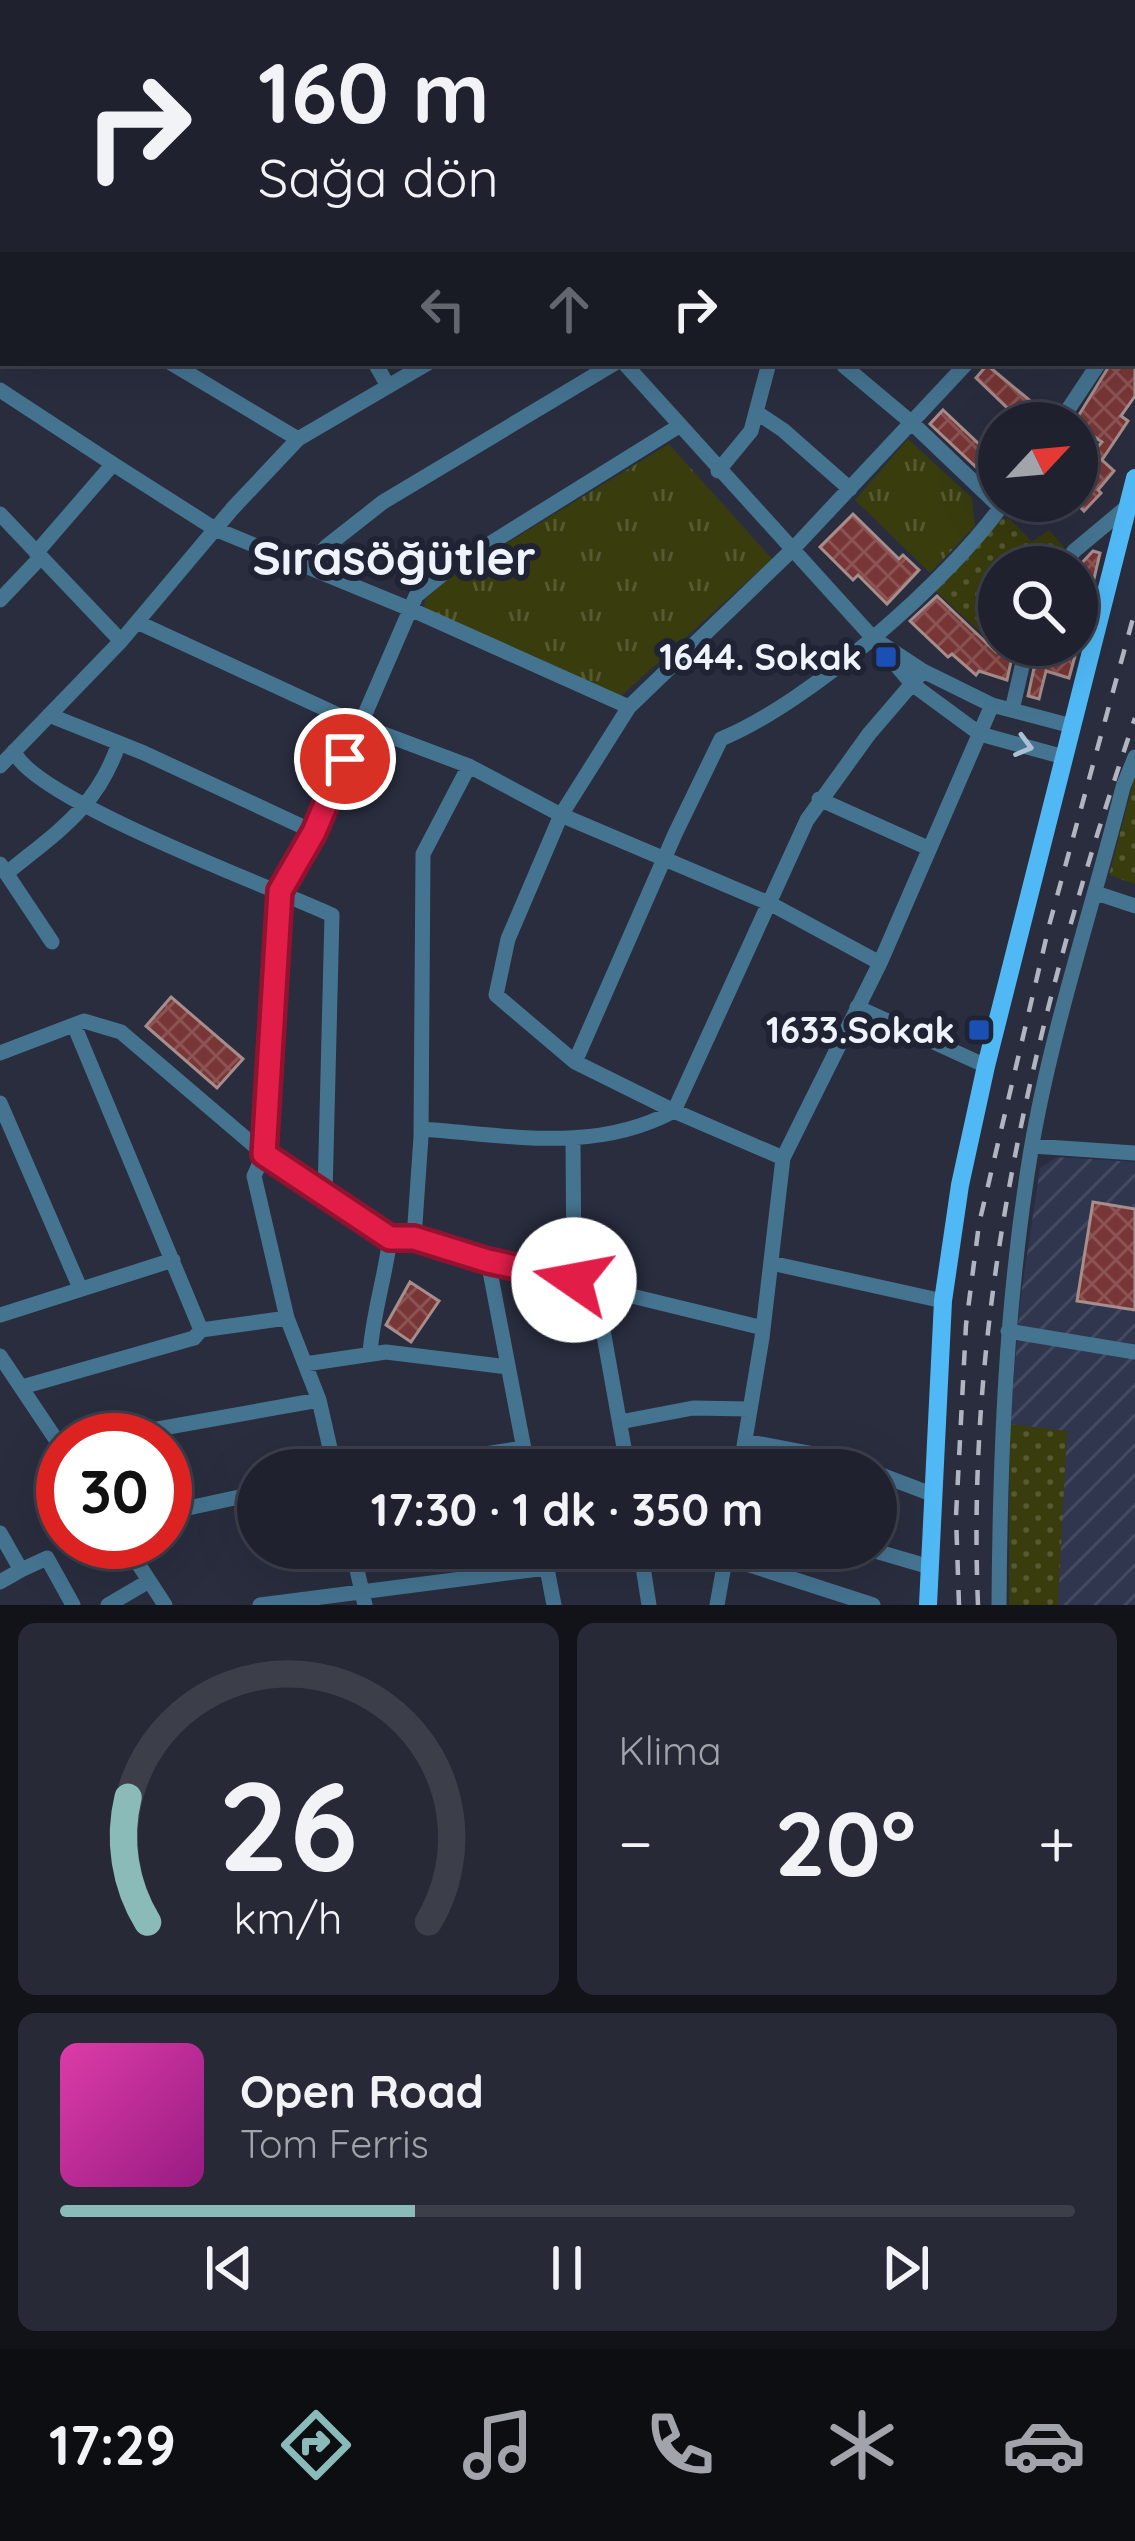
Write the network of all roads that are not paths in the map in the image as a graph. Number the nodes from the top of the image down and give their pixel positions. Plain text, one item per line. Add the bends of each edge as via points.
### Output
1 (176, 366) edge
2 (377, 366) edge
3 (423, 366) edge
4 (615, 366) edge
5 (623, 366) edge
6 (758, 366) edge
7 (768, 366) edge
8 (844, 366) edge
9 (964, 366) edge
10 (1097, 366) edge
11 (388, 386) junction
12 (762, 389) junction
13 (0, 390) edge
14 (1073, 402) edge
15 (756, 412) junction
16 (912, 423) junction
17 (680, 425) junction
18 (298, 439) junction
19 (113, 464) junction
20 (718, 471) junction
21 (1135, 478) edge
22 (978, 482) edge
23 (850, 489) junction
24 (1127, 506) junction
25 (0, 514) edge
26 (988, 522) edge
27 (215, 529) junction
28 (1080, 546) edge
29 (792, 550) junction
30 (38, 556) junction
31 (309, 568) junction
32 (0, 600) edge
33 (410, 609) junction
34 (137, 622) junction
35 (873, 638) junction
36 (122, 641) junction
37 (1022, 666) edge
38 (918, 677) junction
39 (992, 705) junction
40 (629, 707) junction
41 (1012, 710) junction
42 (49, 715) junction
43 (360, 725) junction
44 (1072, 726) junction
45 (980, 734) junction
46 (119, 742) junction
47 (14, 752) junction
48 (1064, 757) junction
49 (1135, 758) edge
50 (0, 766) edge
51 (470, 766) junction
52 (819, 799) junction
53 (88, 806) junction
54 (562, 815) junction
55 (314, 832) junction
56 (928, 848) junction
57 (665, 856) junction
58 (3, 869) edge
59 (280, 891) junction
60 (1096, 893) junction
61 (771, 904) junction
62 (1135, 906) edge
63 (52, 942) dead end
64 (880, 963) junction
65 (856, 1007) junction
66 (74, 1025) junction
67 (0, 1053) edge
68 (575, 1062) junction
69 (986, 1066) junction
70 (0, 1103) edge
71 (674, 1111) junction
72 (421, 1129) junction
73 (573, 1141) junction
74 (1032, 1146) junction
75 (1135, 1153) edge
76 (264, 1154) junction
77 (783, 1158) junction
78 (325, 1195) junction
79 (390, 1238) junction
80 (414, 1238) junction
81 (172, 1261) junction
82 (488, 1261) junction
83 (771, 1263) junction
84 (574, 1280) junction
85 (595, 1286) junction
86 (80, 1288) junction
87 (944, 1301) junction
88 (0, 1315) edge
89 (287, 1318) junction
90 (764, 1328) junction
91 (201, 1330) junction
92 (1009, 1331) junction
93 (1135, 1352) edge
94 (370, 1353) junction
95 (1, 1360) edge
96 (305, 1364) junction
97 (508, 1367) junction
98 (22, 1387) junction
99 (319, 1400) junction
100 (750, 1409) junction
101 (39, 1413) edge
102 (620, 1422) junction
103 (192, 1423) edge
104 (745, 1441) junction
105 (524, 1448) joint
106 (330, 1449) edge
107 (517, 1449) edge
108 (624, 1449) edge
109 (744, 1449) edge
110 (788, 1449) edge
111 (897, 1481) edge
112 (934, 1495) junction
113 (237, 1498) edge
114 (192, 1507) edge
115 (0, 1533) edge
116 (897, 1557) edge
117 (930, 1567) junction
118 (141, 1569) edge
119 (357, 1569) edge
120 (541, 1569) edge
121 (547, 1569) edge
122 (644, 1569) edge
123 (723, 1569) edge
124 (771, 1569) edge
125 (22, 1570) junction
126 (149, 1581) junction
127 (0, 1582) edge
128 (363, 1599) edge
129 (73, 1605) edge
130 (108, 1605) edge
131 (165, 1605) edge
132 (260, 1605) edge
133 (554, 1605) edge
134 (650, 1605) edge
135 (717, 1605) edge
136 (873, 1605) edge
137 (928, 1605) edge
138 (1000, 1605) edge

1 - 18 street
2 - 11 street
3 - 11 street
4 - 31 street via 382,502
5 - 17 street
6 - 12 street
7 - 12 street
8 - 16 street
9 - 16 street
10 - 14 street
11 - 18 street
12 - 15 street
13 - 19 street
15 - 20 street
15 - 23 street
16 - 22 street
16 - 23 street
17 - 20 street
17 - 33 street via 448,569
18 - 27 street
19 - 27 street
19 - 30 street
20 - 29 street
21 - 24 main road
23 - 29 street
24 - 28 street
24 - 44 main road
25 - 30 street
26 - 35 street
27 - 31 street
27 - 34 street
29 - 35 street
29 - 40 street
30 - 32 street
30 - 36 street
31 - 33 street
33 - 40 street
33 - 43 street
34 - 36 street
34 - 43 street
35 - 38 street
35 - 57 street via 721,740
36 - 42 street
37 - 41 street
38 - 39 street
38 - 45 street
38 - 52 street
39 - 41 street
39 - 45 street
40 - 54 street
41 - 44 street
42 - 46 street
42 - 47 street
43 - 51 street
43 - 55 street
44 - 48 main road
45 -> 48 street
45 - 56 street
46 - 53 street
46 - 55 street
47 - 50 street
47 - 53 street via 47,785
48 - 69 main road
49 - 60 street
51 - 54 street
51 - 72 street via 423,854
52 - 56 street
52 - 61 street
53 - 58 street
53 - 59 street
54 - 57 street
54 - 68 street via 508,939 496,995
55 - 59 street
56 - 64 street
57 - 61 street
57 - 68 street
58 - 63 street
59 - 76 street
59 - 78 street via 332,915
60 - 62 street
60 - 74 street
61 - 64 street
61 - 71 street
64 - 65 street
65 - 69 street
65 - 77 street
66 - 67 street
66 - 76 street via 121,1032
66 - 81 street
68 - 71 street
69 - 87 main road
70 - 86 street
71 - 73 street via 644,1127
71 - 77 street
72 - 73 street
72 - 80 street
73 - 84 street
74 - 75 street
74 - 92 street
76 - 78 street
76 - 89 street via 254,1175
77 - 83 street
78 - 79 street
79 - 80 street
79 - 94 street
80 - 82 street
81 - 86 street
81 - 91 street
82 - 84 street
82 - 97 street
83 - 87 street
83 - 90 street
84 - 85 street
85 - 90 street
85 - 102 street
86 - 88 street
87 - 112 main road
89 - 91 street
89 - 96 street
90 - 100 street
91 - 98 street
92 - 93 street
92 - 138 street
94 - 96 street
94 - 97 street
95 - 98 street
96 - 99 street
97 - 105 street
98 - 101 street
99 - 103 street
99 - 106 street
100 - 102 street via 693,1408
100 - 104 street
102 - 108 street
104 - 109 street
104 - 110 street
105 - 107 street
111 - 112 street
112 - 117 main road
113 - 114 street
115 - 125 street
116 - 117 street
117 - 137 main road
118 - 126 street
119 - 128 street
120 - 128 street
121 - 133 street
122 - 134 street
123 - 135 street
124 - 136 street
125 - 127 street
125 - 129 street via 47,1558
126 - 130 street
126 - 131 street
128 - 132 street

